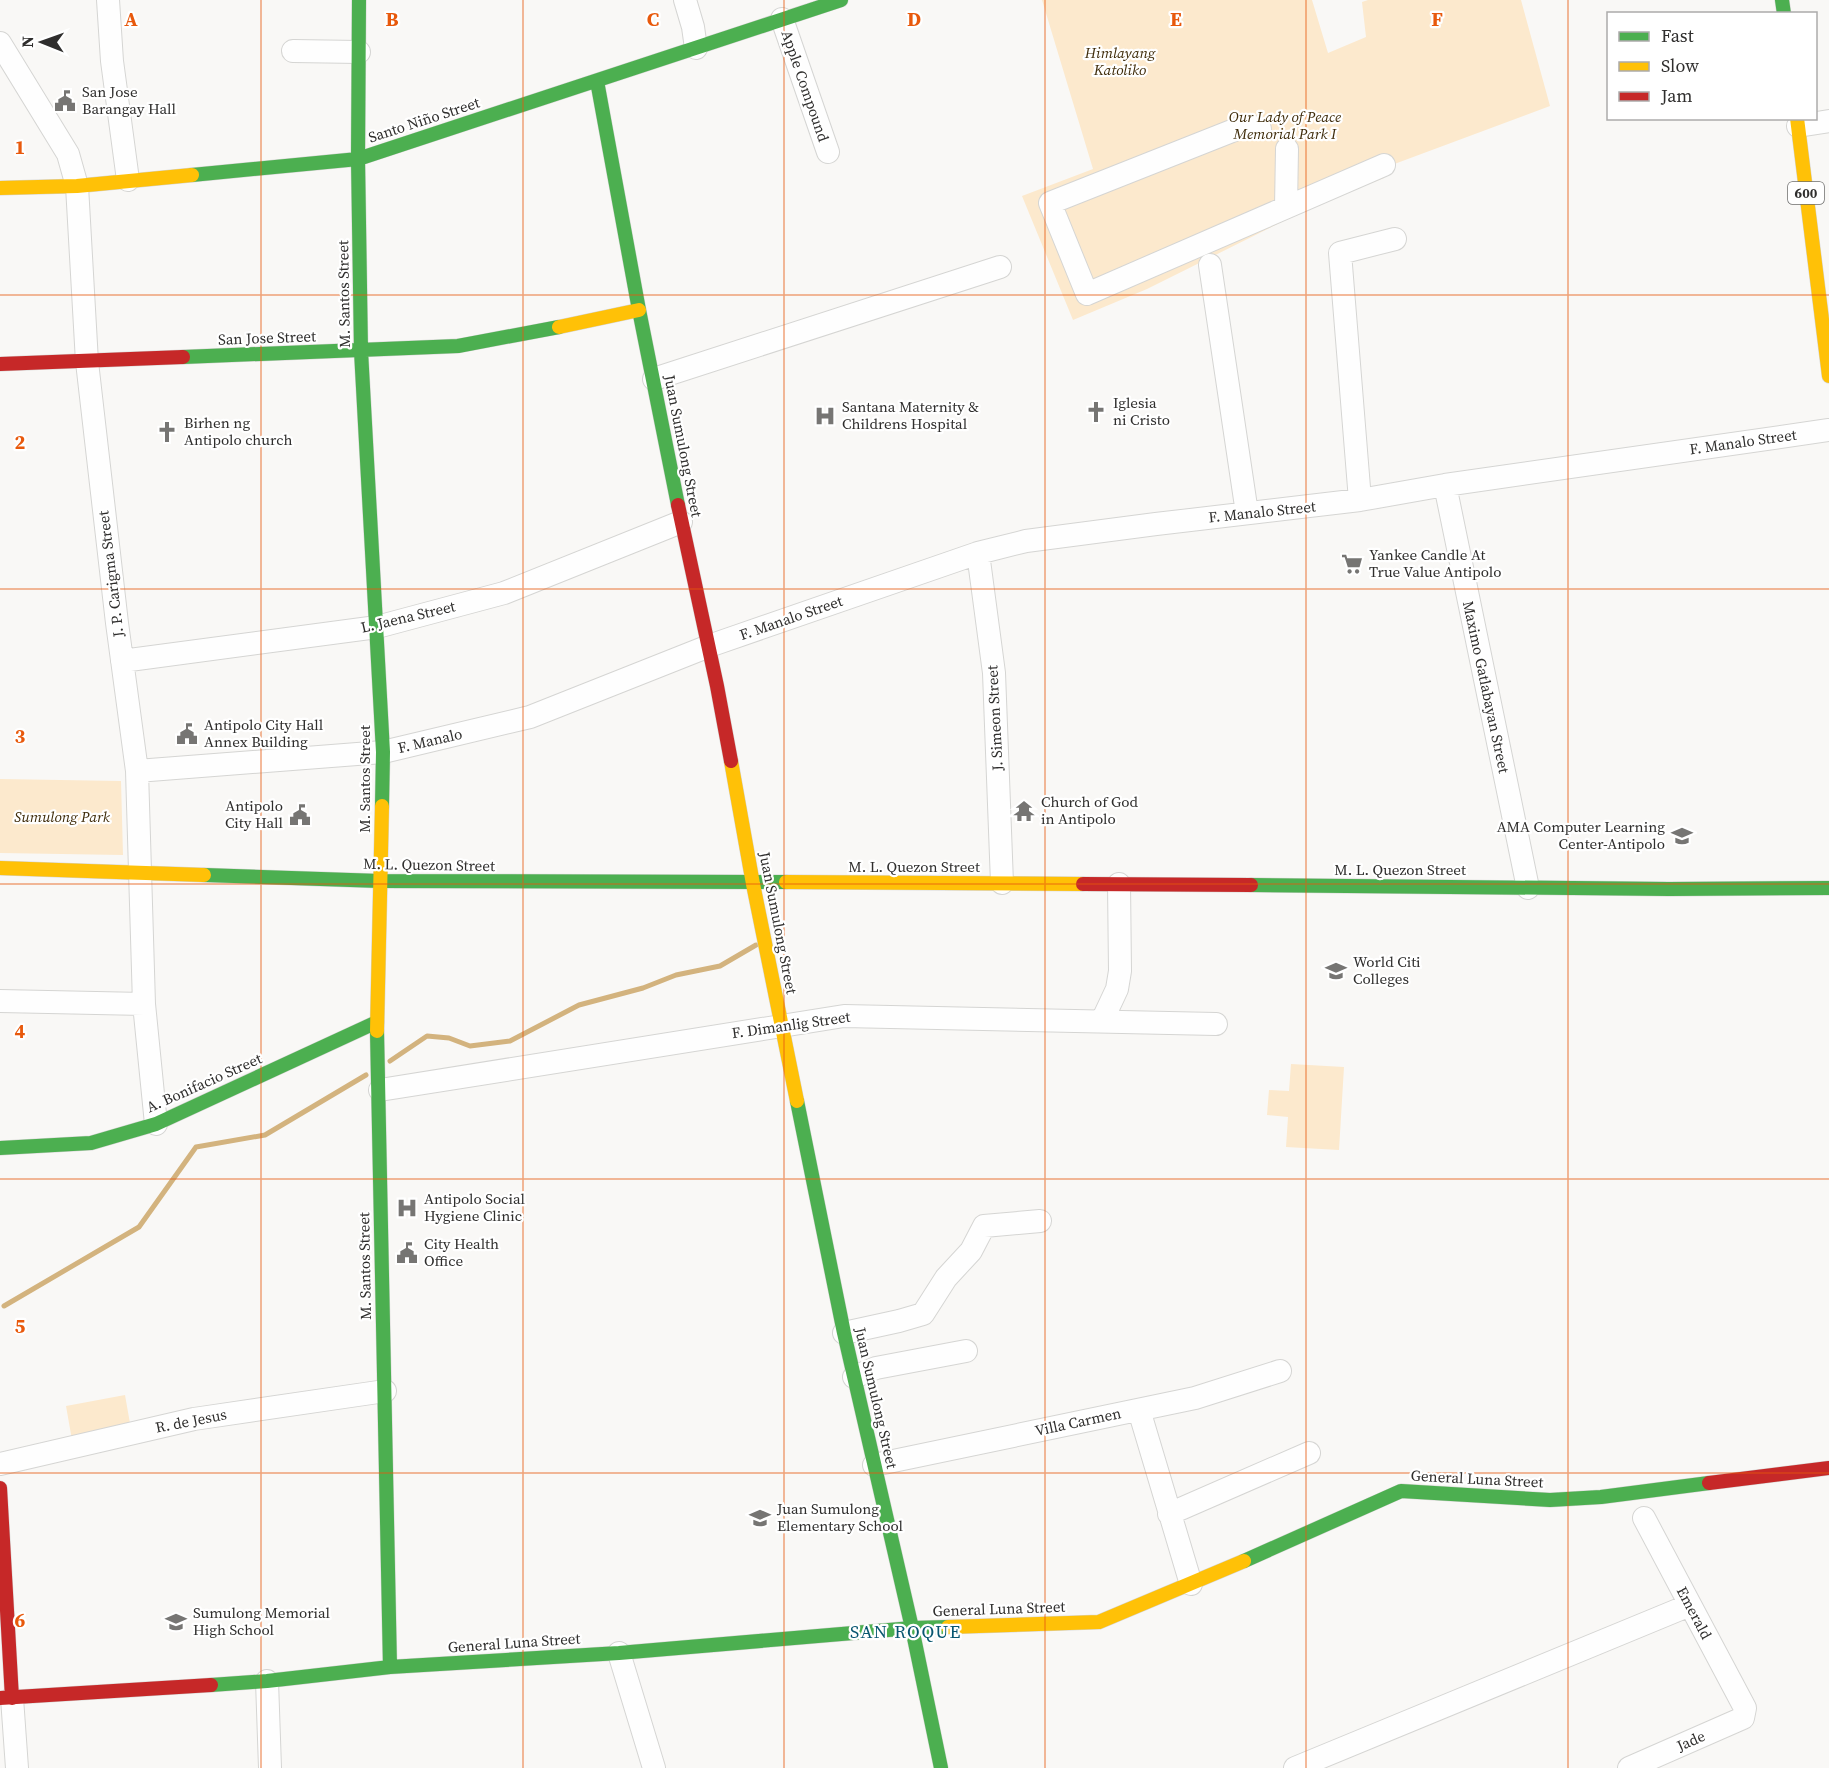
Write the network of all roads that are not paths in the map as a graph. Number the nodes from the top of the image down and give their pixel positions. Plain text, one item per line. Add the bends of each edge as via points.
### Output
1 (108, 0) edge
2 (359, 0) edge
3 (685, 0) edge
4 (841, 0) edge
5 (783, 19) junction
6 (0, 44) edge
7 (696, 48) junction
8 (293, 51) dead end
9 (358, 52) junction
10 (597, 81) junction
11 (1829, 121) edge
12 (1798, 122) edge
13 (1260, 129) dead end
14 (1287, 149) dead end
15 (828, 152) dead end
16 (358, 159) junction
17 (1384, 165) dead end
18 (128, 180) junction
19 (77, 186) junction
20 (0, 188) edge
21 (1286, 207) junction
22 (1395, 239) dead end
23 (1822, 260) edge
24 (1210, 265) dead end
25 (1000, 267) dead end
26 (639, 310) junction
27 (361, 351) junction
28 (87, 362) junction
29 (0, 364) edge
30 (1829, 376) edge
31 (654, 380) junction
32 (1829, 430) edge
33 (1445, 485) junction
34 (1360, 500) junction
35 (1247, 513) junction
36 (681, 522) junction
37 (978, 553) junction
38 (377, 627) junction
39 (709, 646) junction
40 (122, 661) junction
41 (383, 752) junction
42 (137, 771) junction
43 (0, 868) edge
44 (140, 873) junction
45 (380, 881) junction
46 (1002, 883) junction
47 (753, 884) junction
48 (1119, 884) junction
49 (1528, 888) junction
50 (1829, 888) edge
51 (0, 1001) edge
52 (144, 1004) junction
53 (1102, 1021) junction
54 (377, 1022) junction
55 (1216, 1024) dead end
56 (782, 1025) junction
57 (380, 1090) junction
58 (156, 1124) junction
59 (0, 1148) edge
60 (1040, 1221) dead end
61 (844, 1333) junction
62 (966, 1351) dead end
63 (1281, 1371) dead end
64 (854, 1377) junction
65 (385, 1391) junction
66 (1139, 1410) junction
67 (1309, 1453) dead end
68 (0, 1464) edge
69 (874, 1465) junction
70 (1829, 1468) edge
71 (0, 1488) edge
72 (1169, 1514) junction
73 (1644, 1518) dead end
74 (1191, 1584) junction
75 (1690, 1605) junction
76 (912, 1628) junction
77 (619, 1653) junction
78 (390, 1667) junction
79 (267, 1681) junction
80 (6, 1698) edge
81 (1745, 1708) joint
82 (17, 1768) edge
83 (270, 1768) edge
84 (654, 1768) edge
85 (941, 1768) edge
86 (1295, 1768) edge
87 (1629, 1768) edge

1 - 18 street
2 - 9 main road, M. Santos Street
3 - 7 street
4 - 5 main road, Santo Niño Street
5 - 7 main road, Santo Niño Street
5 - 15 street, Apple Compound
6 - 19 street, J. P. Carigma Street via 68,154
7 - 10 main road, Santo Niño Street
8 - 9 street
9 - 16 main road, M. Santos Street
10 - 16 main road, Santo Niño Street
10 - 26 main road, Juan Sumulong Street
11 - 12 street
12 - 23 main road, 600
13 - 21 street via 1247,125 1050,203 1087,294
14 - 21 street
16 - 18 main road, Santo Niño Street
16 - 27 main road, M. Santos Street
17 - 21 street
18 - 19 main road, Santo Niño Street
19 - 20 main road, Santo Niño Street
19 - 28 street, J. P. Carigma Street
22 - 34 street via 1340,253
23 - 30 main road, 600
24 - 35 street
25 - 31 street
26 - 27 main road, San Jose Street via 458,346
26 - 31 main road, Juan Sumulong Street
27 - 28 main road, San Jose Street
27 - 38 main road, M. Santos Street
28 - 29 main road, San Jose Street
28 - 40 street, J. P. Carigma Street
31 - 36 main road, Juan Sumulong Street
32 - 33 street, F. Manalo Street
33 - 34 street, F. Manalo Street
33 - 49 street, Maximo Gatlabayan Street
34 - 35 street, F. Manalo Street
35 - 37 street, F. Manalo Street via 1026,542
36 - 38 street, L. Jaena Street via 504,592
36 - 39 main road, Juan Sumulong Street
37 - 39 street, F. Manalo Street
37 - 46 street, J. Simeon Street via 994,673
38 - 40 street, L. Jaena Street
38 - 41 main road, M. Santos Street
39 - 41 street, F. Manalo via 530,717
39 - 47 main road, Juan Sumulong Street
40 - 42 street, J. P. Carigma Street
41 - 42 street, F. Manalo
41 - 45 main road, M. Santos Street
42 - 44 street, J. P. Carigma Street
43 - 44 main road, M. L. Quezon Street
44 - 45 main road, M. L. Quezon Street
44 - 52 street, J. P. Carigma Street
45 - 47 main road, M. L. Quezon Street
45 - 54 main road, M. Santos Street
46 - 47 main road, M. L. Quezon Street
46 - 48 main road, M. L. Quezon Street
47 - 56 main road, Juan Sumulong Street
48 - 49 main road, M. L. Quezon Street
48 - 53 street via 1120,971 1117,989
49 - 50 main road, M. L. Quezon Street
51 - 52 street
52 - 58 street, J. P. Carigma Street
53 - 55 street, F. Dimanlig Street
53 - 56 street, F. Dimanlig Street via 844,1016
54 - 57 main road, M. Santos Street
54 - 58 main road, A. Bonifacio Street
56 - 57 street, F. Dimanlig Street
56 - 61 main road, Juan Sumulong Street
57 - 65 main road, M. Santos Street
58 - 59 main road, A. Bonifacio Street via 91,1143
60 - 61 street via 984,1226 971,1251 946,1278 923,1314
61 - 64 main road, Juan Sumulong Street
62 - 64 street via 876,1368
63 - 66 street, Villa Carmen via 1195,1398
64 - 69 main road, Juan Sumulong Street
65 - 68 street, R. de Jesus via 194,1419
65 - 78 main road, M. Santos Street
66 - 69 street, Villa Carmen
66 - 72 street
67 - 72 street
69 - 76 main road, Juan Sumulong Street
70 - 74 main road, General Luna Street via 1550,1500 1401,1491
71 - 80 main road
72 - 74 street
73 - 75 street, Emerald
74 - 76 main road, General Luna Street via 1099,1622
75 - 81 street, Emerald
75 - 86 street
76 - 77 main road, General Luna Street
76 - 85 main road, Juan Sumulong Street
77 - 78 main road, General Luna Street
77 - 84 street
78 - 79 main road, General Luna Street
79 - 80 main road, General Luna Street
79 - 83 street
80 - 82 street
81 - 87 street, Jade via 1743,1718

